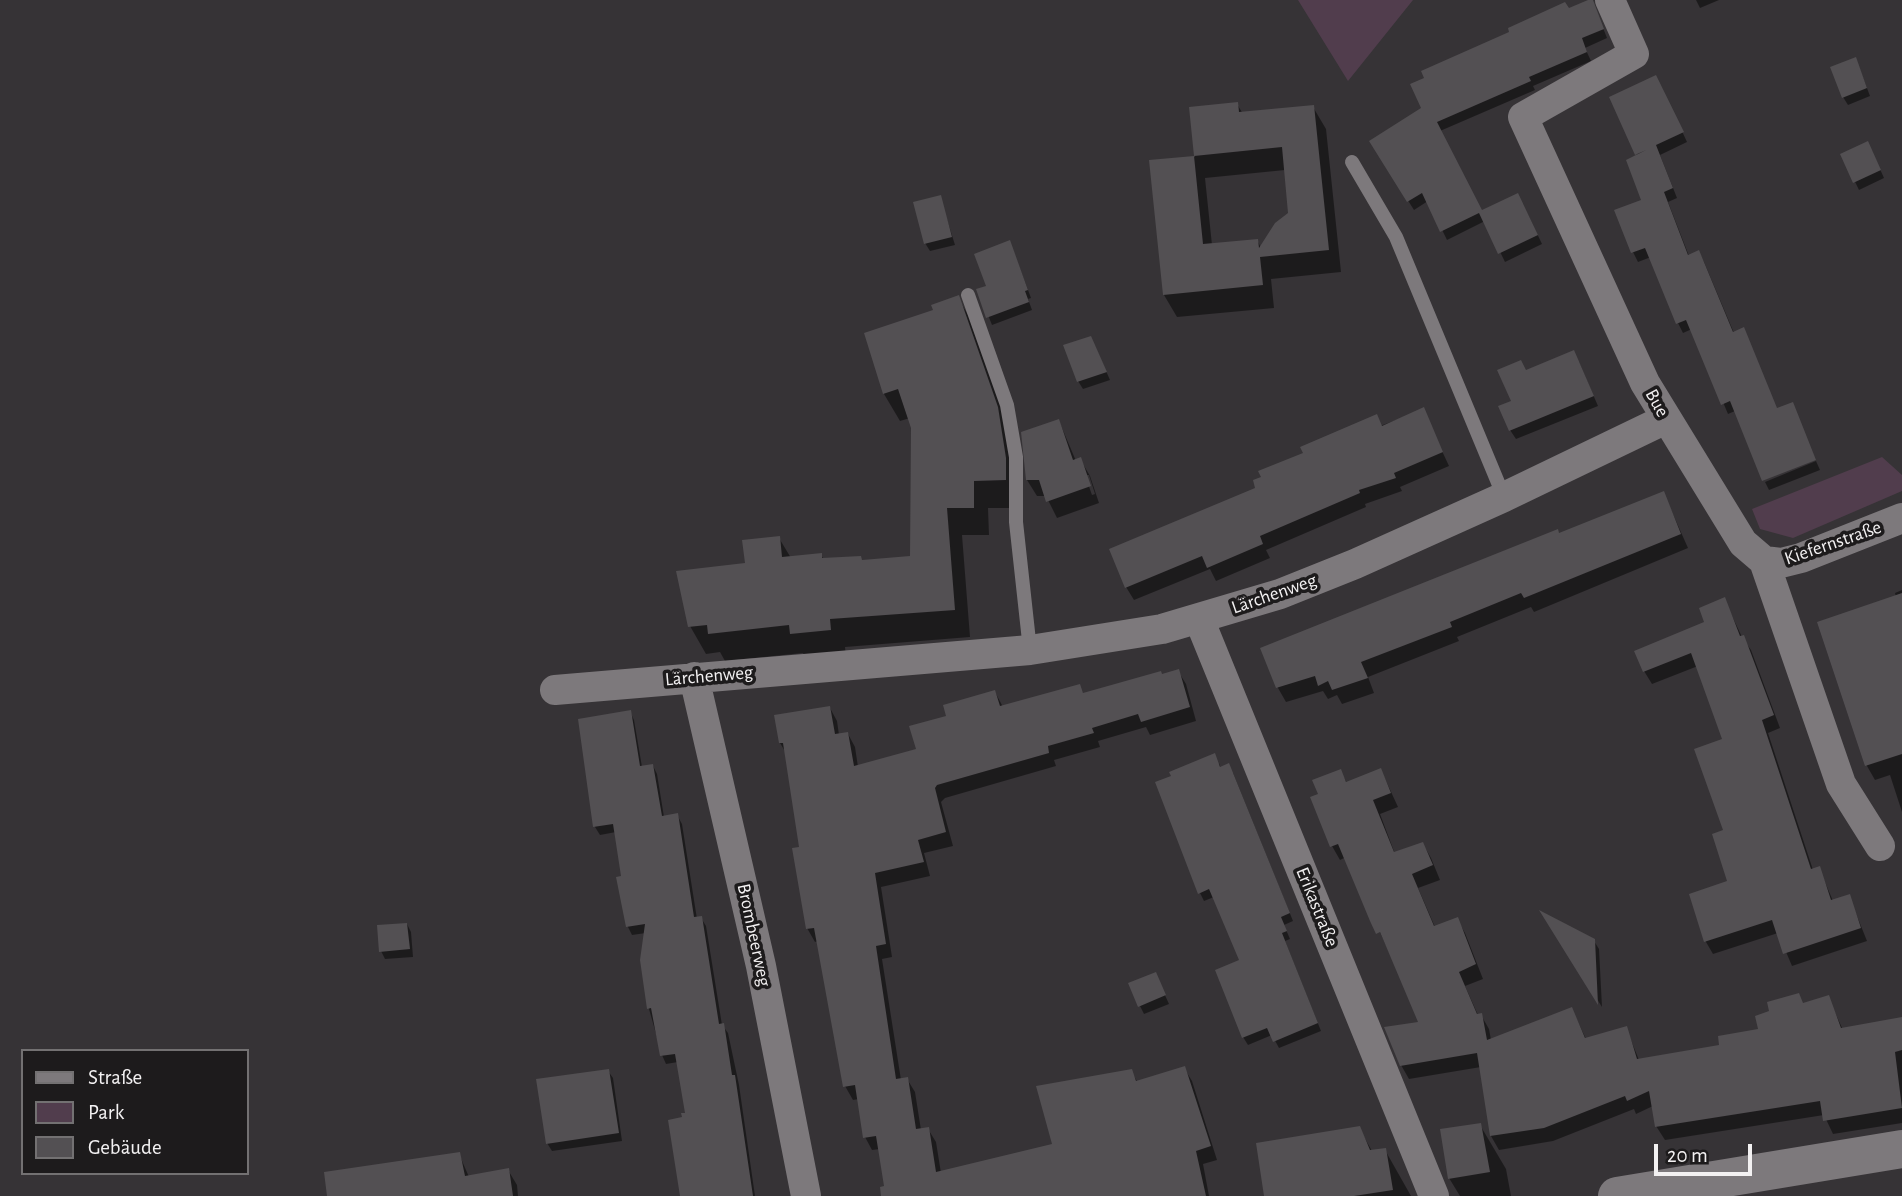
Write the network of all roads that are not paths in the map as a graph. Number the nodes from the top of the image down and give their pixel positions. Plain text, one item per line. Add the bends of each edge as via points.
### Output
1 (1610, 0) edge
2 (1352, 162) dead end
3 (968, 295) dead end
4 (1665, 419) junction
5 (1504, 497) junction
6 (1902, 518) edge
7 (1764, 561) junction
8 (1199, 619) junction
9 (1030, 650) junction
10 (694, 677) junction
11 (555, 690) dead end
12 (1880, 846) dead end
13 (1902, 1149) edge
14 (806, 1196) edge
15 (1434, 1196) edge
16 (1617, 1196) edge

1 - 4 street, Bue via 1634,54 1523,117
2 - 5 lane via 1396,237
3 - 9 lane via 1007,405 1016,457 1016,522
4 - 5 street, Lärchenweg
4 - 7 street, Bue via 1742,543
5 - 8 street, Lärchenweg via 1318,579
6 - 7 street, Kiefernstraße via 1801,558
7 - 12 street, Bue via 1841,784
8 - 9 street, Lärchenweg via 1123,638
8 - 15 street, Erikastraße
9 - 10 street, Lärchenweg
10 - 11 street, Lärchenweg
10 - 14 street, Brombeerweg via 759,953
13 - 16 main road

